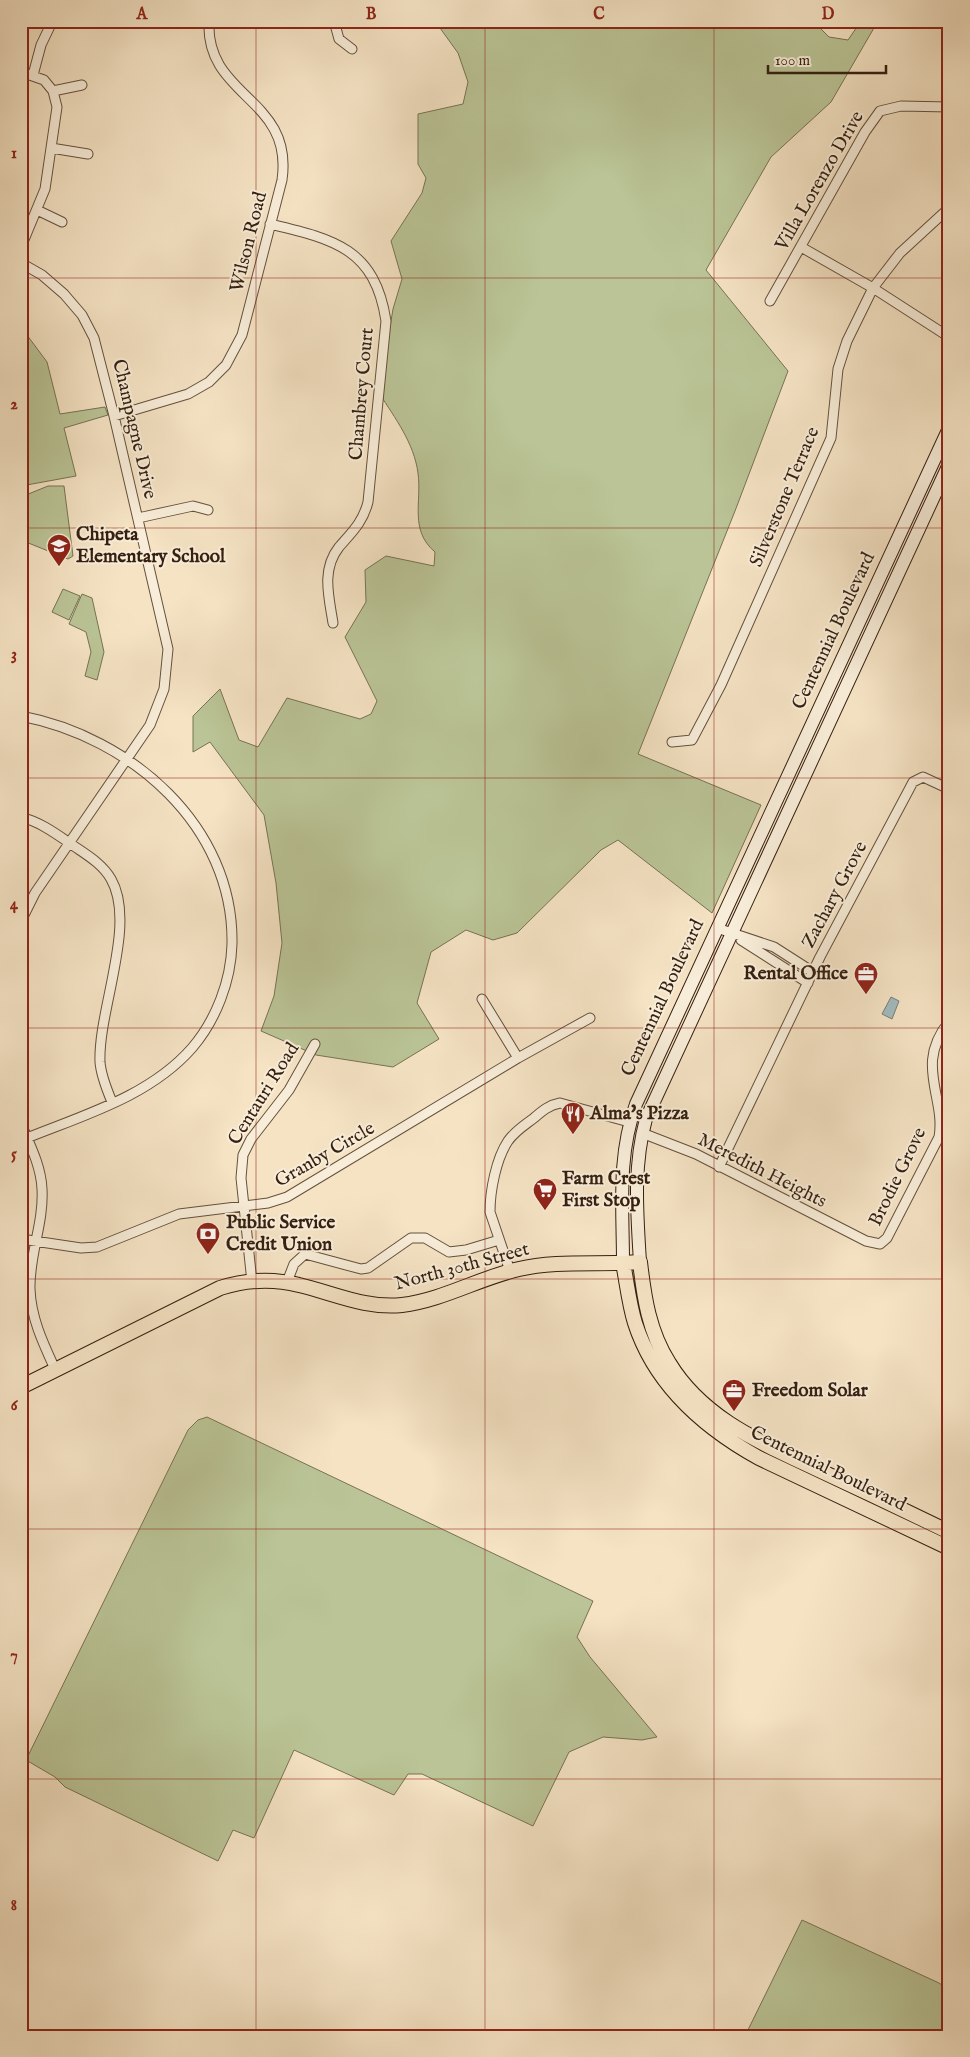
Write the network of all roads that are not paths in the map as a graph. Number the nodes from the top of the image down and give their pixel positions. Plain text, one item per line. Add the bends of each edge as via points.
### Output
1 (209, 21) edge
2 (334, 21) edge
3 (52, 22) edge
4 (352, 49) dead end
5 (21, 72) edge
6 (33, 74) junction
7 (82, 85) dead end
8 (53, 91) junction
9 (949, 107) edge
10 (51, 148) junction
11 (88, 154) dead end
12 (949, 208) edge
13 (37, 210) junction
14 (62, 222) dead end
15 (270, 224) junction
16 (21, 247) edge
17 (801, 247) junction
18 (21, 262) edge
19 (873, 288) junction
20 (770, 301) dead end
21 (949, 337) edge
22 (114, 416) junction
23 (949, 428) edge
24 (949, 464) edge
25 (208, 510) dead end
26 (138, 518) junction
27 (333, 623) dead end
28 (21, 716) edge
29 (672, 742) dead end
30 (128, 759) junction
31 (949, 789) edge
32 (21, 816) edge
33 (70, 843) junction
34 (21, 921) edge
35 (717, 928) junction
36 (731, 933) junction
37 (813, 972) junction
38 (808, 983) junction
39 (482, 999) dead end
40 (590, 1018) dead end
41 (949, 1022) edge
42 (314, 1044) dead end
43 (518, 1058) junction
44 (112, 1102) junction
45 (629, 1122) junction
46 (21, 1124) edge
47 (642, 1133) junction
48 (27, 1138) junction
49 (718, 1167) junction
50 (244, 1207) junction
51 (21, 1239) edge
52 (499, 1240) junction
53 (36, 1241) junction
54 (866, 1241) joint
55 (640, 1262) junction
56 (623, 1263) junction
57 (510, 1271) junction
58 (252, 1282) junction
59 (287, 1282) junction
60 (55, 1369) junction
61 (21, 1386) edge
62 (949, 1532) edge
63 (949, 1548) edge

1 - 15 street, Wilson Road via 211,51 220,69 263,112 279,138 284,167
2 - 4 street via 339,39
3 - 6 street
5 - 6 street
6 - 8 street via 44,80
7 - 8 street
8 - 10 street via 57,115
9 - 17 street, Villa Lorenzo Drive via 901,106 880,111
10 - 11 street
10 - 13 street via 45,188
12 - 19 street, Silverstone Terrace via 900,253
13 - 14 street
13 - 16 street
15 - 22 street, Wilson Road via 242,335 226,365 209,382 188,394
15 - 27 street, Chambrey Court via 319,236 350,253 368,271 384,306 386,321 368,502 360,523 329,566 328,590
17 - 19 street
17 - 20 street, Villa Lorenzo Drive
18 - 22 street, Champagne Drive via 54,284 82,315 99,353
19 - 21 street
19 - 29 street, Silverstone Terrace via 842,354 831,438 721,685 692,740
22 - 26 street, Champagne Drive
23 - 35 main road, Centennial Boulevard
24 - 36 main road, Centennial Boulevard
25 - 26 street via 192,506
26 - 30 street, Champagne Drive via 165,633 168,663 156,714
28 - 30 street via 78,732
30 - 33 street, Champagne Drive
30 - 44 street via 167,792 209,848 228,895 232,950 219,1004 192,1047 156,1080
31 - 37 street, Zachary Grove via 927,778 913,782
32 - 33 street
33 - 34 street, Champagne Drive via 35,893
33 - 44 street via 105,870 120,901 120,926 100,1062
35 - 36 street
35 - 45 main road, Centennial Boulevard
36 - 37 street via 774,947
36 - 38 street
36 - 47 main road, Centennial Boulevard via 658,1090
37 - 38 street, Zachary Grove
38 - 49 street, Zachary Grove
39 - 43 street
40 - 43 street, Granby Circle
41 - 54 street, Brodie Grove via 936,1045 932,1073 940,1123 939,1137 887,1238 880,1244
42 - 50 street, Centauri Road via 283,1100 247,1146 241,1166
43 - 50 street, Granby Circle via 301,1190 278,1201
44 - 48 street
45 - 52 street via 560,1103 552,1104 517,1131 502,1153 490,1202
45 - 56 main road, Centennial Boulevard via 621,1171
46 - 48 street
47 - 49 street, Meredith Heights
47 - 55 main road, Centennial Boulevard via 636,1172
48 - 53 street via 39,1169 42,1190
49 - 54 street, Meredith Heights
50 - 53 street, Granby Circle via 180,1214 97,1247 81,1248
50 - 58 street, Centauri Road
51 - 53 street, Granby Circle
52 - 57 street
52 - 59 street via 449,1252 425,1238 412,1238 368,1268 361,1269 305,1254 294,1264
53 - 60 street via 31,1269 31,1301 37,1327
55 - 56 main road, North 30th Street
55 - 62 main road, Centennial Boulevard via 644,1302 654,1334 669,1364 704,1404 743,1434
56 - 57 main road, North 30th Street via 532,1266
56 - 63 main road, Centennial Boulevard via 642,1340 661,1376 695,1415 759,1458
57 - 59 main road, North 30th Street via 431,1299 402,1305 363,1303
58 - 59 main road, North 30th Street
58 - 60 main road, North 30th Street via 220,1288
60 - 61 main road, North 30th Street

